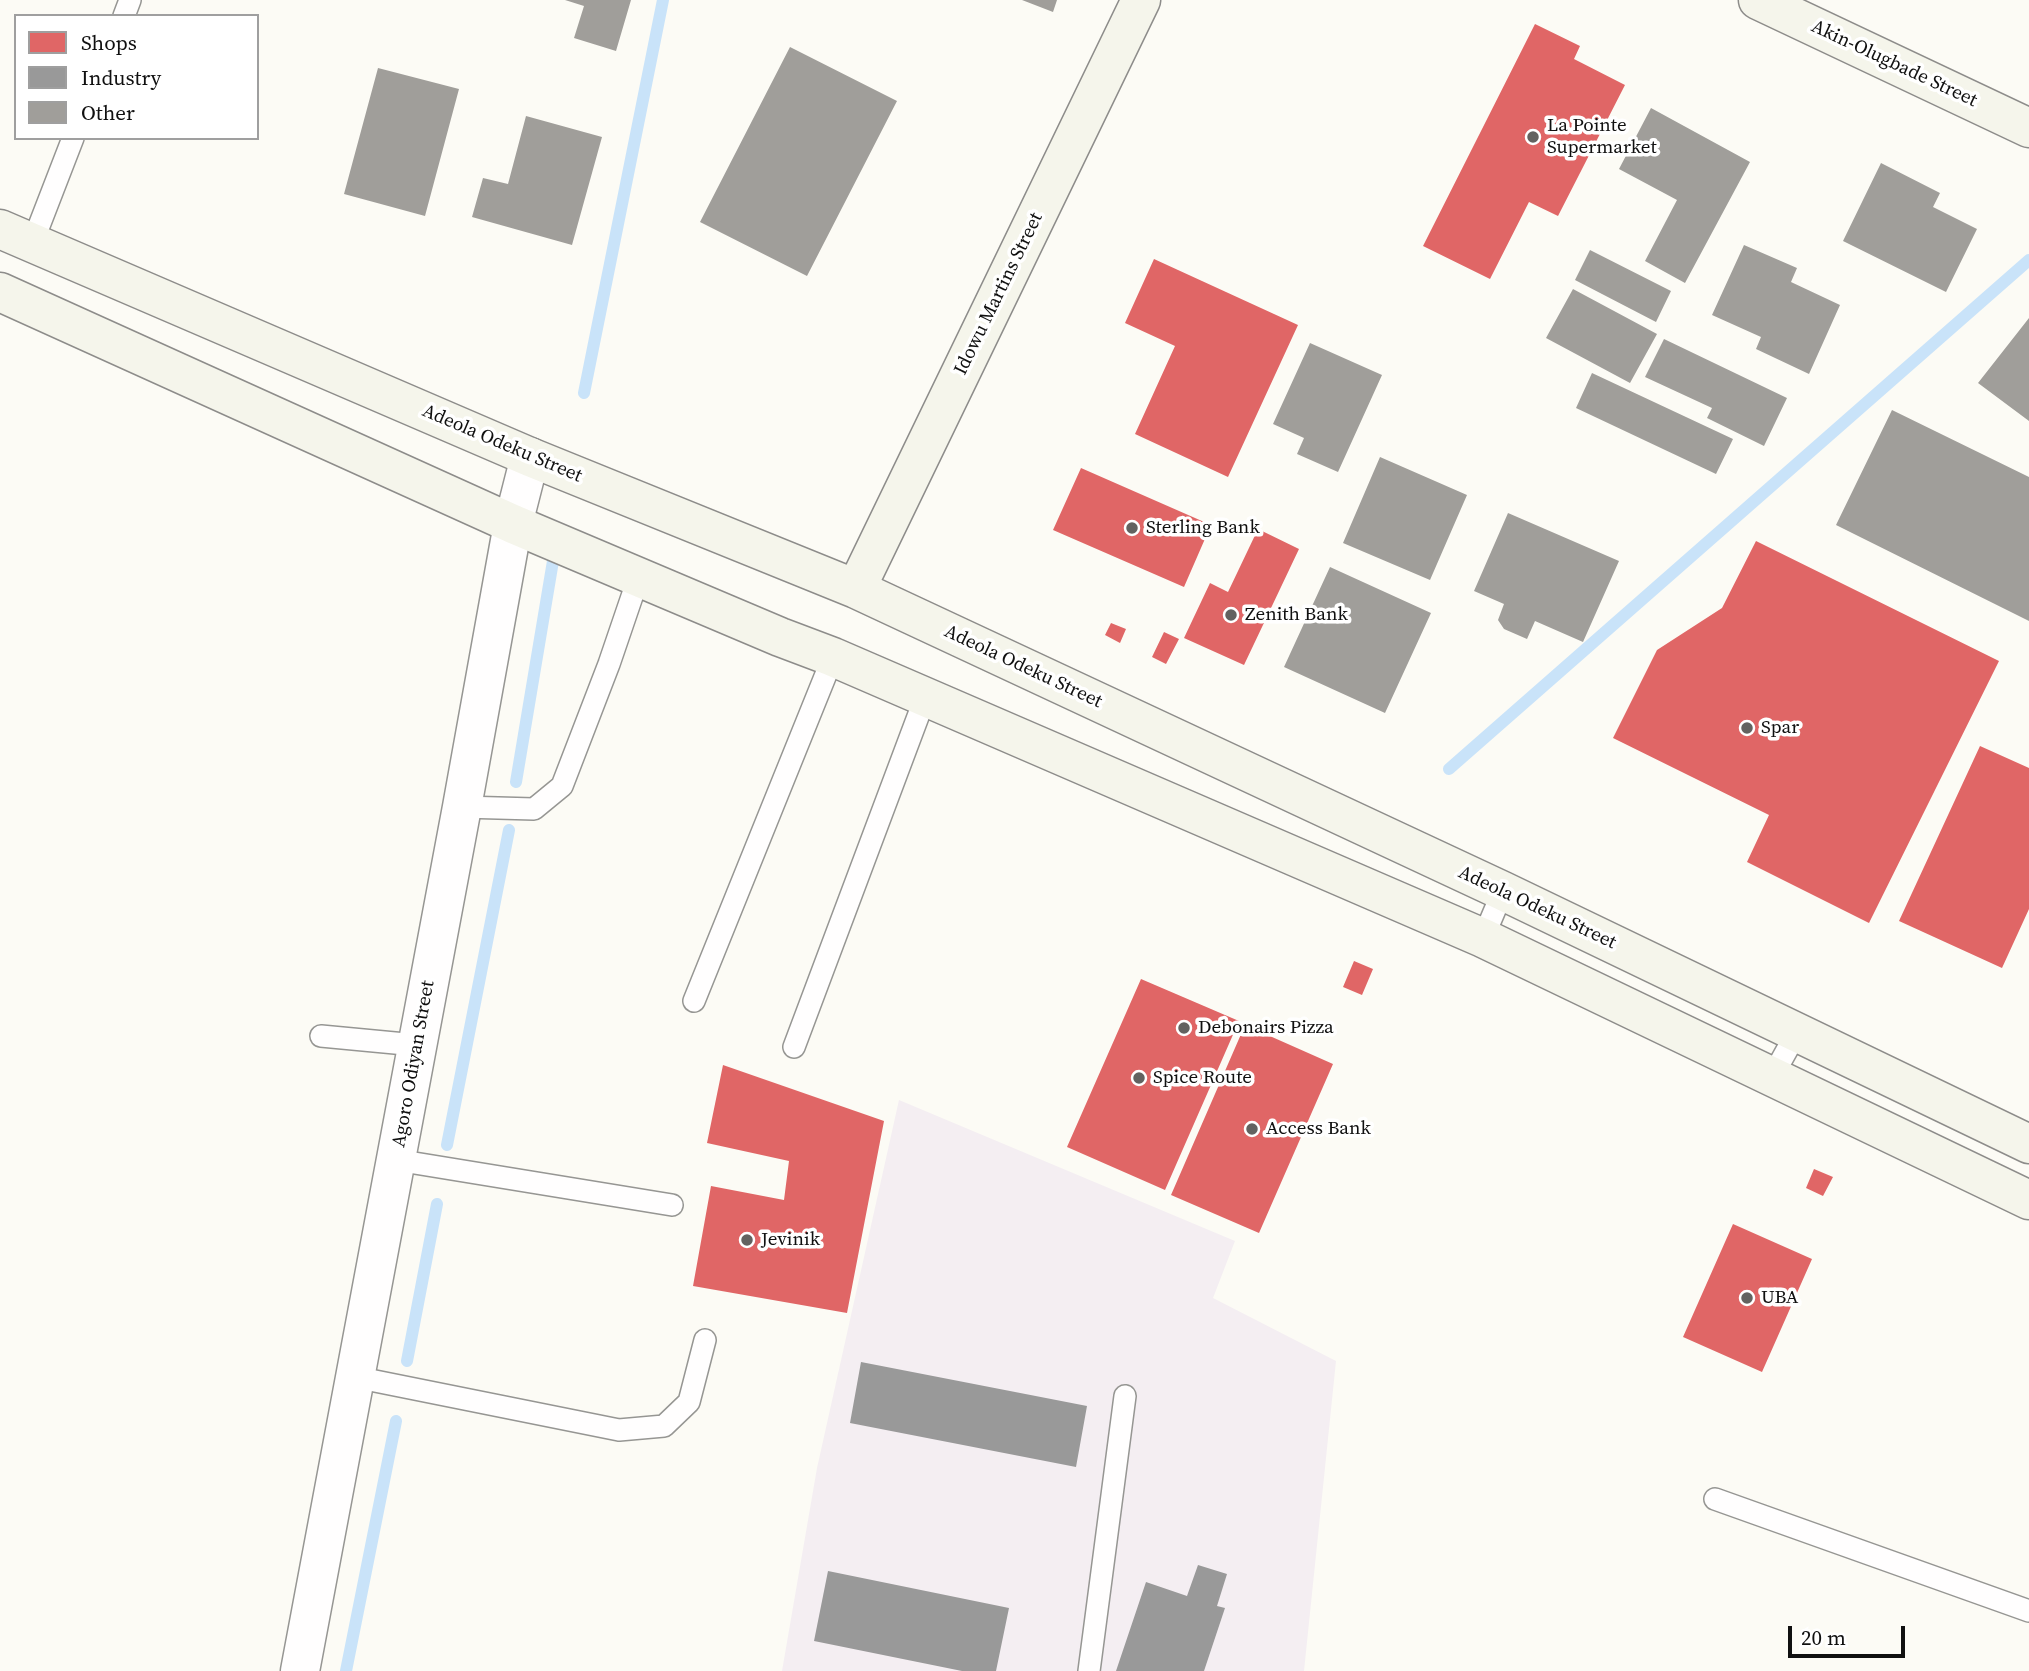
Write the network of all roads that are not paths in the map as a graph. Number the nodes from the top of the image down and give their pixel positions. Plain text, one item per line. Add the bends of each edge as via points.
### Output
1 (1141, 0) edge
2 (1758, 0) edge
3 (2029, 128) edge
4 (73, 140) edge
5 (16, 236) edge
6 (0, 292) edge
7 (530, 457) junction
8 (513, 524) junction
9 (639, 576) junction
10 (856, 589) junction
11 (833, 657) junction
12 (925, 698) junction
13 (462, 807) junction
14 (1503, 891) junction
15 (1483, 938) junction
16 (694, 1000) dead end
17 (1797, 1032) junction
18 (321, 1036) dead end
19 (416, 1045) junction
20 (793, 1047) dead end
21 (1772, 1077) junction
22 (2029, 1144) edge
23 (396, 1160) junction
24 (2029, 1200) edge
25 (672, 1205) dead end
26 (705, 1340) dead end
27 (355, 1377) junction
28 (1125, 1396) dead end
29 (1715, 1499) dead end
30 (2029, 1611) edge
31 (300, 1671) edge
32 (1088, 1671) edge

1 - 10 main road, Idowu Martins Street
2 - 3 main road, Akin-Olugbade Street
4 - 5 lane
5 - 7 main road, Adeola Odeku Street
6 - 8 main road
7 - 8 street, Agoro Odiyan Street
7 - 10 main road, Adeola Odeku Street
8 - 9 main road
8 - 13 street, Agoro Odiyan Street
9 - 11 main road
9 - 13 lane via 562,786 534,809
10 - 14 main road, Adeola Odeku Street
11 - 12 main road
11 - 16 lane
12 - 15 main road
12 - 20 lane
13 - 19 street, Agoro Odiyan Street
14 - 15 lane
14 - 17 main road, Adeola Odeku Street
15 - 21 main road
17 - 21 lane
17 - 22 main road, Adeola Odeku Street
18 - 19 lane
19 - 23 street, Agoro Odiyan Street
21 - 24 main road
23 - 25 lane
23 - 27 street, Agoro Odiyan Street
26 - 27 lane via 689,1402 664,1426 619,1430
27 - 31 street, Agoro Odiyan Street
28 - 32 lane
29 - 30 lane

